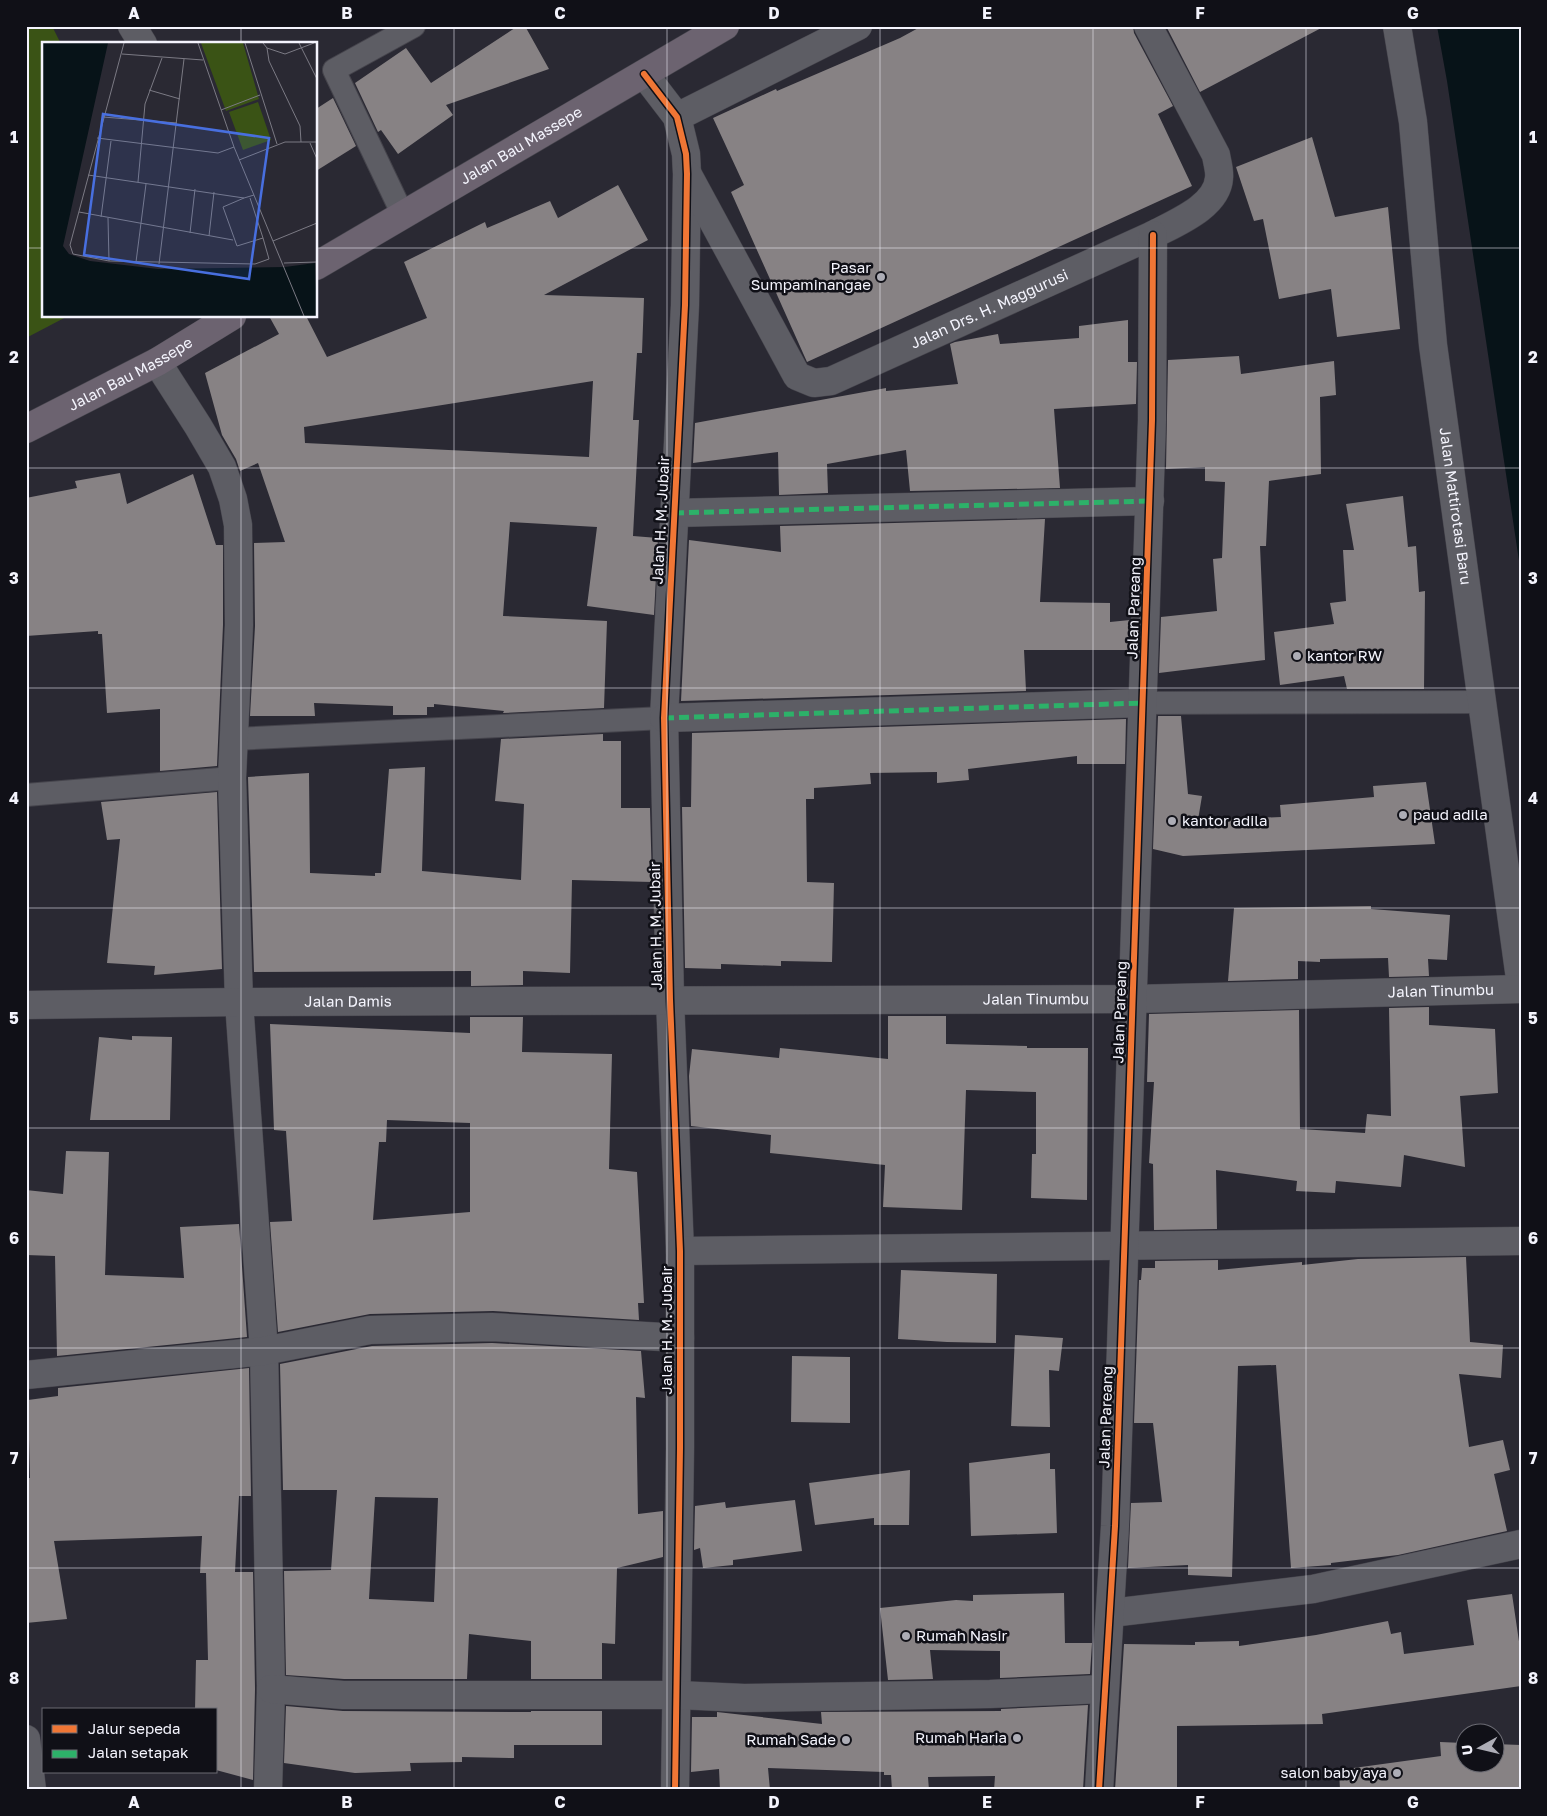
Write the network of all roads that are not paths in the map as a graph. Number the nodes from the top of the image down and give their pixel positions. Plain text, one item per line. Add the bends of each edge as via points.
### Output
1 (132, 26) edge
2 (414, 26) edge
3 (725, 26) edge
4 (858, 26) edge
5 (1148, 26) edge
6 (1397, 26) edge
7 (141, 42) edge
8 (644, 74) junction
9 (677, 117) junction
10 (687, 174) junction
11 (403, 215) junction
12 (1153, 235) junction
13 (318, 265) edge
14 (229, 318) edge
15 (157, 362) junction
16 (26, 429) edge
17 (1150, 501) junction
18 (674, 513) junction
19 (1481, 702) junction
20 (1143, 703) junction
21 (664, 718) junction
22 (234, 739) junction
23 (232, 778) junction
24 (26, 795) edge
25 (1521, 987) edge
26 (670, 999) junction
27 (1133, 999) junction
28 (239, 1002) junction
29 (26, 1005) edge
30 (1521, 1241) edge
31 (1124, 1246) junction
32 (680, 1250) junction
33 (680, 1338) junction
34 (264, 1351) junction
35 (26, 1375) edge
36 (1521, 1544) edge
37 (1111, 1614) junction
38 (271, 1689) junction
39 (1104, 1689) junction
40 (677, 1695) junction
41 (26, 1739) edge
42 (32, 1790) edge
43 (268, 1790) edge
44 (675, 1790) edge
45 (1099, 1790) edge

1 - 7 street
2 - 11 lane via 334,70
3 - 8 highway, Jalan Bau Massepe
4 - 9 street
5 - 12 street, Jalan Drs. H. Maggurusi via 1216,155 1219,178 1214,195 1207,203
6 - 19 street, Jalan Mattirotasi Baru via 1413,122 1433,346
8 - 9 street, Jalan H. M. Jubair
8 - 11 highway, Jalan Bau Massepe
9 - 10 street, Jalan H. M. Jubair
10 - 12 street, Jalan Drs. H. Maggurusi via 797,376 814,383 831,381
10 - 18 street, Jalan H. M. Jubair
11 - 13 highway, Jalan Bau Massepe
12 - 17 street, Jalan Pareang
14 - 15 highway, Jalan Bau Massepe
15 - 16 highway, Jalan Bau Massepe
15 - 22 street via 222,467 233,499 238,525 239,625
17 - 18 street
17 - 20 street, Jalan Pareang
18 - 21 street, Jalan H. M. Jubair
19 - 20 lane
19 - 25 street, Jalan Mattirotasi Baru
20 - 21 street
20 - 27 street, Jalan Pareang
21 - 22 lane
21 - 26 street, Jalan H. M. Jubair
22 - 23 street
23 - 24 lane
23 - 28 street
25 - 27 street, Jalan Tinumbu
26 - 27 street, Jalan Tinumbu
26 - 28 street, Jalan Damis
26 - 32 street, Jalan H. M. Jubair
27 - 31 street, Jalan Pareang
28 - 29 street, Jalan Damis
28 - 34 street
30 - 31 street
31 - 32 street
31 - 37 street, Jalan Pareang
32 - 33 street, Jalan H. M. Jubair
33 - 34 street via 492,1327 370,1330
33 - 40 street, Jalan H. M. Jubair
34 - 35 street
34 - 38 street
36 - 37 street via 1313,1589
37 - 39 street, Jalan Pareang
38 - 40 street via 343,1695
38 - 43 street
39 - 40 street via 744,1698
39 - 45 street, Jalan Pareang
40 - 44 street, Jalan H. M. Jubair
41 - 42 street

